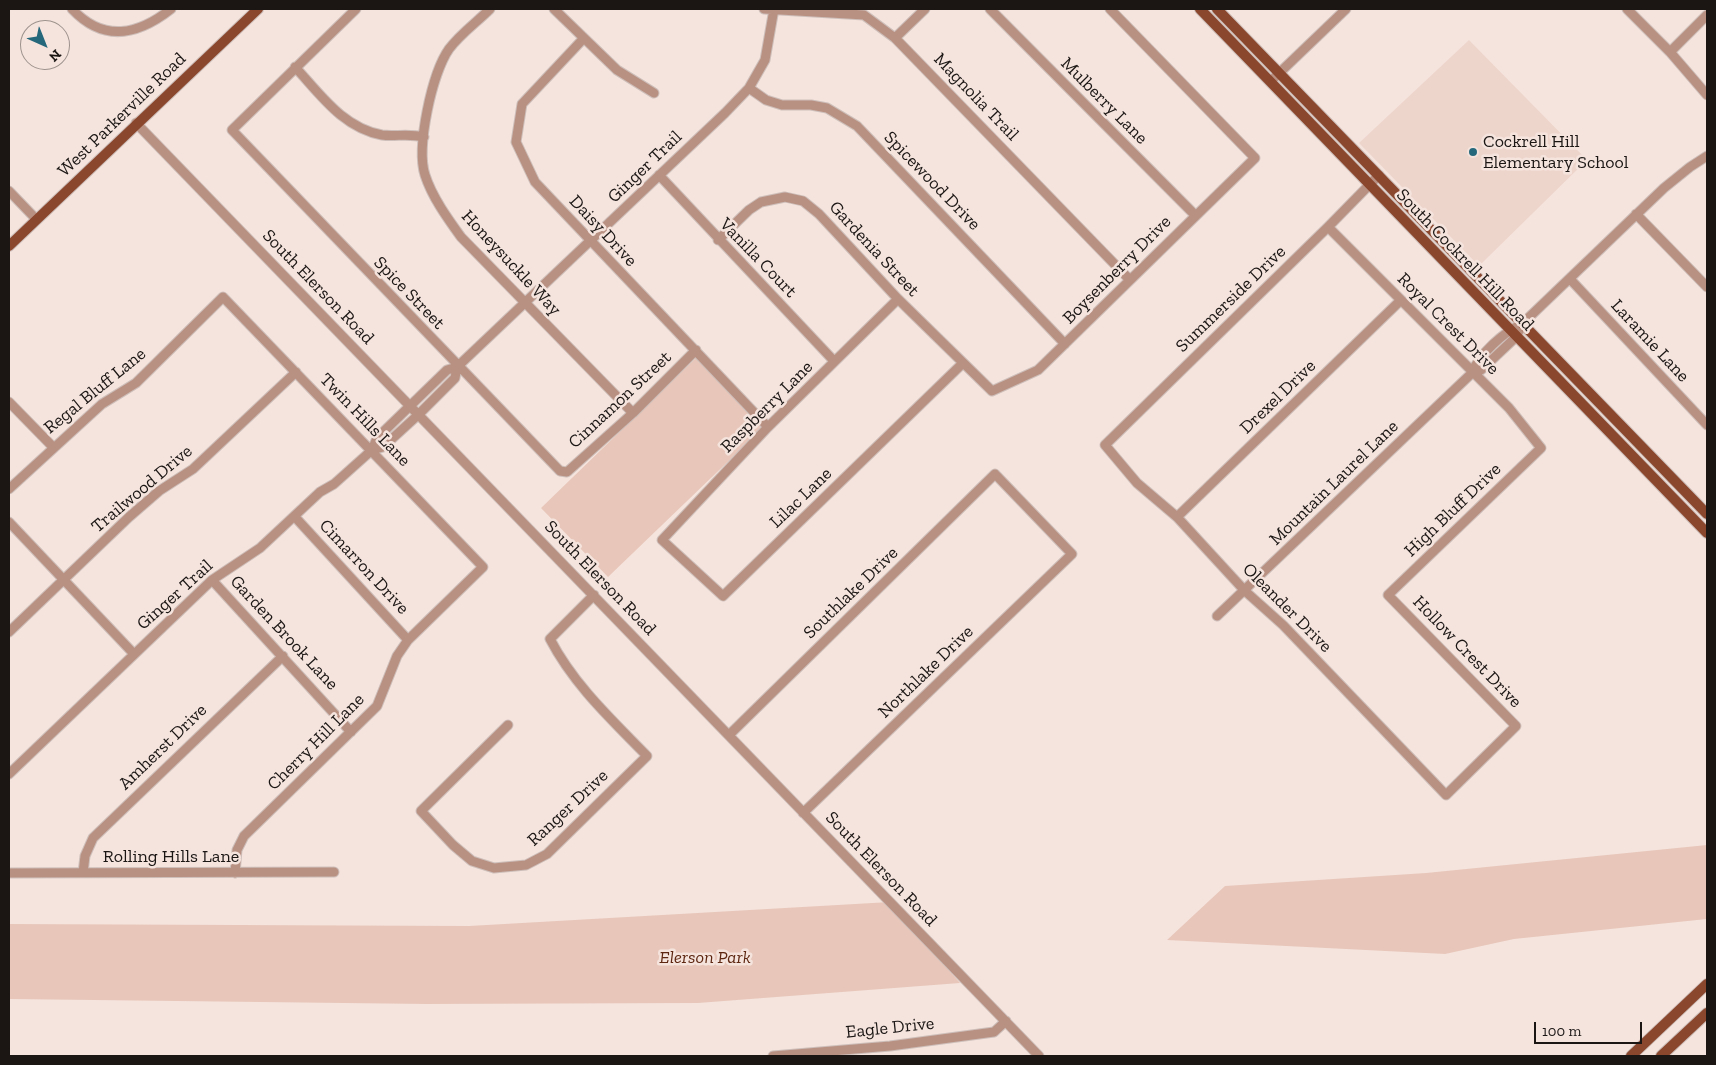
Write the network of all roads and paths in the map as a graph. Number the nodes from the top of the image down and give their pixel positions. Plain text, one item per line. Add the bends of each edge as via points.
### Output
1 (72, 9) edge
2 (171, 9) edge
3 (257, 9) edge
4 (356, 9) edge
5 (490, 9) edge
6 (554, 9) edge
7 (764, 9) edge
8 (925, 9) edge
9 (990, 9) edge
10 (1110, 9) edge
11 (1200, 9) edge
12 (1217, 9) edge
13 (1346, 9) edge
14 (1627, 9) edge
15 (773, 10) edge
16 (1707, 15) edge
17 (584, 38) junction
18 (895, 38) junction
19 (1670, 52) junction
20 (295, 67) junction
21 (1280, 73) junction
22 (1270, 82) junction
23 (749, 88) junction
24 (654, 93) dead end
25 (1707, 95) edge
26 (136, 123) junction
27 (424, 137) junction
28 (1707, 156) edge
29 (659, 175) junction
30 (1378, 175) junction
31 (1369, 184) junction
32 (9, 191) edge
33 (1636, 214) junction
34 (1195, 216) junction
35 (36, 219) junction
36 (1328, 227) junction
37 (718, 240) junction
38 (590, 242) junction
39 (9, 246) edge
40 (1570, 279) junction
41 (1130, 280) junction
42 (1705, 282) edge
43 (223, 297) joint
44 (898, 300) junction
45 (1401, 300) junction
46 (525, 303) junction
47 (1522, 324) junction
48 (1513, 333) junction
49 (1065, 344) junction
50 (696, 350) junction
51 (834, 362) junction
52 (962, 364) junction
53 (457, 367) junction
54 (296, 372) junction
55 (1472, 373) junction
56 (992, 391) joint
57 (9, 402) edge
58 (410, 406) junction
59 (632, 413) junction
60 (418, 414) junction
61 (1707, 425) edge
62 (768, 427) junction
63 (1105, 445) joint
64 (53, 447) junction
65 (1540, 448) joint
66 (372, 450) junction
67 (567, 472) joint
68 (995, 474) joint
69 (9, 488) edge
70 (1707, 514) edge
71 (295, 517) junction
72 (1177, 517) junction
73 (9, 522) edge
74 (1707, 533) edge
75 (662, 540) joint
76 (483, 568) joint
77 (63, 579) junction
78 (212, 580) junction
79 (1245, 591) junction
80 (594, 595) junction
81 (1388, 595) joint
82 (1217, 616) dead end
83 (9, 632) edge
84 (408, 640) junction
85 (134, 654) junction
86 (283, 656) junction
87 (508, 725) dead end
88 (351, 732) junction
89 (729, 735) junction
90 (9, 774) edge
91 (1446, 794) joint
92 (804, 813) junction
93 (235, 872) junction
94 (334, 872) dead end
95 (9, 873) edge
96 (83, 873) junction
97 (1707, 984) edge
98 (1707, 1012) edge
99 (1006, 1021) junction
100 (890, 1046) junction
101 (791, 1055) edge
102 (773, 1056) edge
103 (892, 1056) edge
104 (1039, 1056) edge
105 (1631, 1056) edge
106 (1661, 1056) edge

1 - 2 street via 78,16 106,30 132,32
3 - 26 main road, West Parkerville Road
4 - 20 street
5 - 27 street, Honeysuckle Way via 449,50 429,94
6 - 17 street
7 - 15 street, Magnolia Trail
8 - 18 street
9 - 34 street, Mulberry Lane
10 - 34 street, Boysenberry Drive via 1256,158
11 - 22 main road, South Cockrell Hill Road
12 - 21 main road, South Cockrell Hill Road
13 - 21 street
14 - 19 street
15 - 18 street, Magnolia Trail via 864,15
15 - 23 street, Ginger Trail via 765,60
16 - 19 street
17 - 24 street via 617,70
17 - 38 street, Daisy Drive via 522,104 516,142 535,182
18 - 41 street, Magnolia Trail
19 - 25 street
20 - 27 street via 344,120 382,135 407,133
20 - 53 street, Spice Street via 232,130
21 - 22 street
21 - 30 main road, South Cockrell Hill Road
22 - 31 main road, South Cockrell Hill Road
23 - 29 street, Ginger Trail
23 - 49 street, Spicewood Drive via 766,100 782,105 826,108 857,126
26 - 35 main road, West Parkerville Road
26 - 58 street, South Elerson Road
27 - 46 street, Honeysuckle Way via 424,174 446,217
28 - 33 street, Mountain Laurel Lane via 1678,176
29 - 37 street, Vanilla Court
29 - 38 street, Ginger Trail
30 - 31 street, Summerside Drive
30 - 47 main road, South Cockrell Hill Road
31 - 36 street, Summerside Drive
31 - 48 main road, South Cockrell Hill Road
32 - 35 street
33 - 40 street, Mountain Laurel Lane
33 - 42 street
34 - 41 street, Boysenberry Drive
35 - 39 main road, West Parkerville Road
36 - 45 street, Royal Crest Drive
36 - 63 street, Summerside Drive
37 - 44 street, Gardenia Street via 761,202 785,197 803,201 819,214
37 - 51 street, Vanilla Court
38 - 46 street, Ginger Trail
38 - 50 street, Daisy Drive
40 - 47 street, Mountain Laurel Lane
40 - 61 street, Laramie Lane
41 - 49 street, Boysenberry Drive
43 - 54 street, Twin Hills Lane
43 - 64 street, Regal Bluff Lane via 136,383 102,404
44 - 51 street, Raspberry Lane
44 - 52 street, Gardenia Street
45 - 55 street, Royal Crest Drive
45 - 72 street, Drexel Drive
46 - 53 street, Ginger Trail
46 - 59 street, Honeysuckle Way
47 - 48 street, Mountain Laurel Lane
47 - 70 main road, South Cockrell Hill Road
48 - 55 street, Mountain Laurel Lane via 1481,370
48 - 74 main road, South Cockrell Hill Road
49 - 56 street, Boysenberry Drive via 1038,370
50 - 59 street, Cinnamon Street
50 - 62 street, Daisy Drive
51 - 62 street, Raspberry Lane
52 - 56 street, Gardenia Street
52 - 75 street, Lilac Lane via 722,596
53 - 58 street, Ginger Trail via 447,370
53 - 60 street, Ginger Trail via 454,378
53 - 67 street, Spice Street via 560,471
54 - 66 street, Twin Hills Lane
54 - 77 street, Trailwood Drive via 215,449 129,517
55 - 65 street, Royal Crest Drive via 1509,408
55 - 79 street, Mountain Laurel Lane
57 - 64 street
58 - 60 street, South Elerson Road
58 - 66 street, Ginger Trail via 377,438
59 - 67 street, Cinnamon Street
60 - 66 street, Ginger Trail via 383,448
60 - 80 street, South Elerson Road
62 - 75 street, Raspberry Lane
63 - 72 street, Oleander Drive via 1137,483
64 - 69 street, Regal Bluff Lane
65 - 81 street, High Bluff Drive
66 - 71 street, Ginger Trail
66 - 76 street, Twin Hills Lane
68 - 89 street, Southlake Drive
68 - 92 street, Northlake Drive via 1072,554
71 - 78 street, Ginger Trail via 260,548
71 - 84 street, Cimarron Drive
72 - 79 street, Oleander Drive
73 - 77 street
76 - 84 street, Cherry Hill Lane
77 - 83 street, Trailwood Drive
77 - 85 street
78 - 85 street, Ginger Trail
78 - 86 street, Garden Brook Lane
79 - 82 street, Mountain Laurel Lane
79 - 91 street, Oleander Drive via 1283,625
80 - 87 street, Ranger Drive via 550,639 579,685 647,756 547,854 526,866 504,869 472,861 421,811
80 - 89 street, South Elerson Road
81 - 91 street, Hollow Crest Drive via 1516,726
84 - 88 street, Cherry Hill Lane via 397,656 377,706
85 - 90 street, Ginger Trail
86 - 88 street, Garden Brook Lane
86 - 96 street, Amherst Drive via 93,838 85,856
88 - 93 street, Cherry Hill Lane via 244,836 237,850
89 - 92 street, South Elerson Road
92 - 99 street, South Elerson Road
93 - 94 street, Rolling Hills Lane
93 - 96 street, Rolling Hills Lane
95 - 96 street, Rolling Hills Lane
97 - 105 main road
98 - 106 main road
99 - 100 street, Eagle Drive via 994,1032
99 - 104 street, South Elerson Road
100 - 101 street, Eagle Drive
100 - 103 street
101 - 102 street, Eagle Drive

